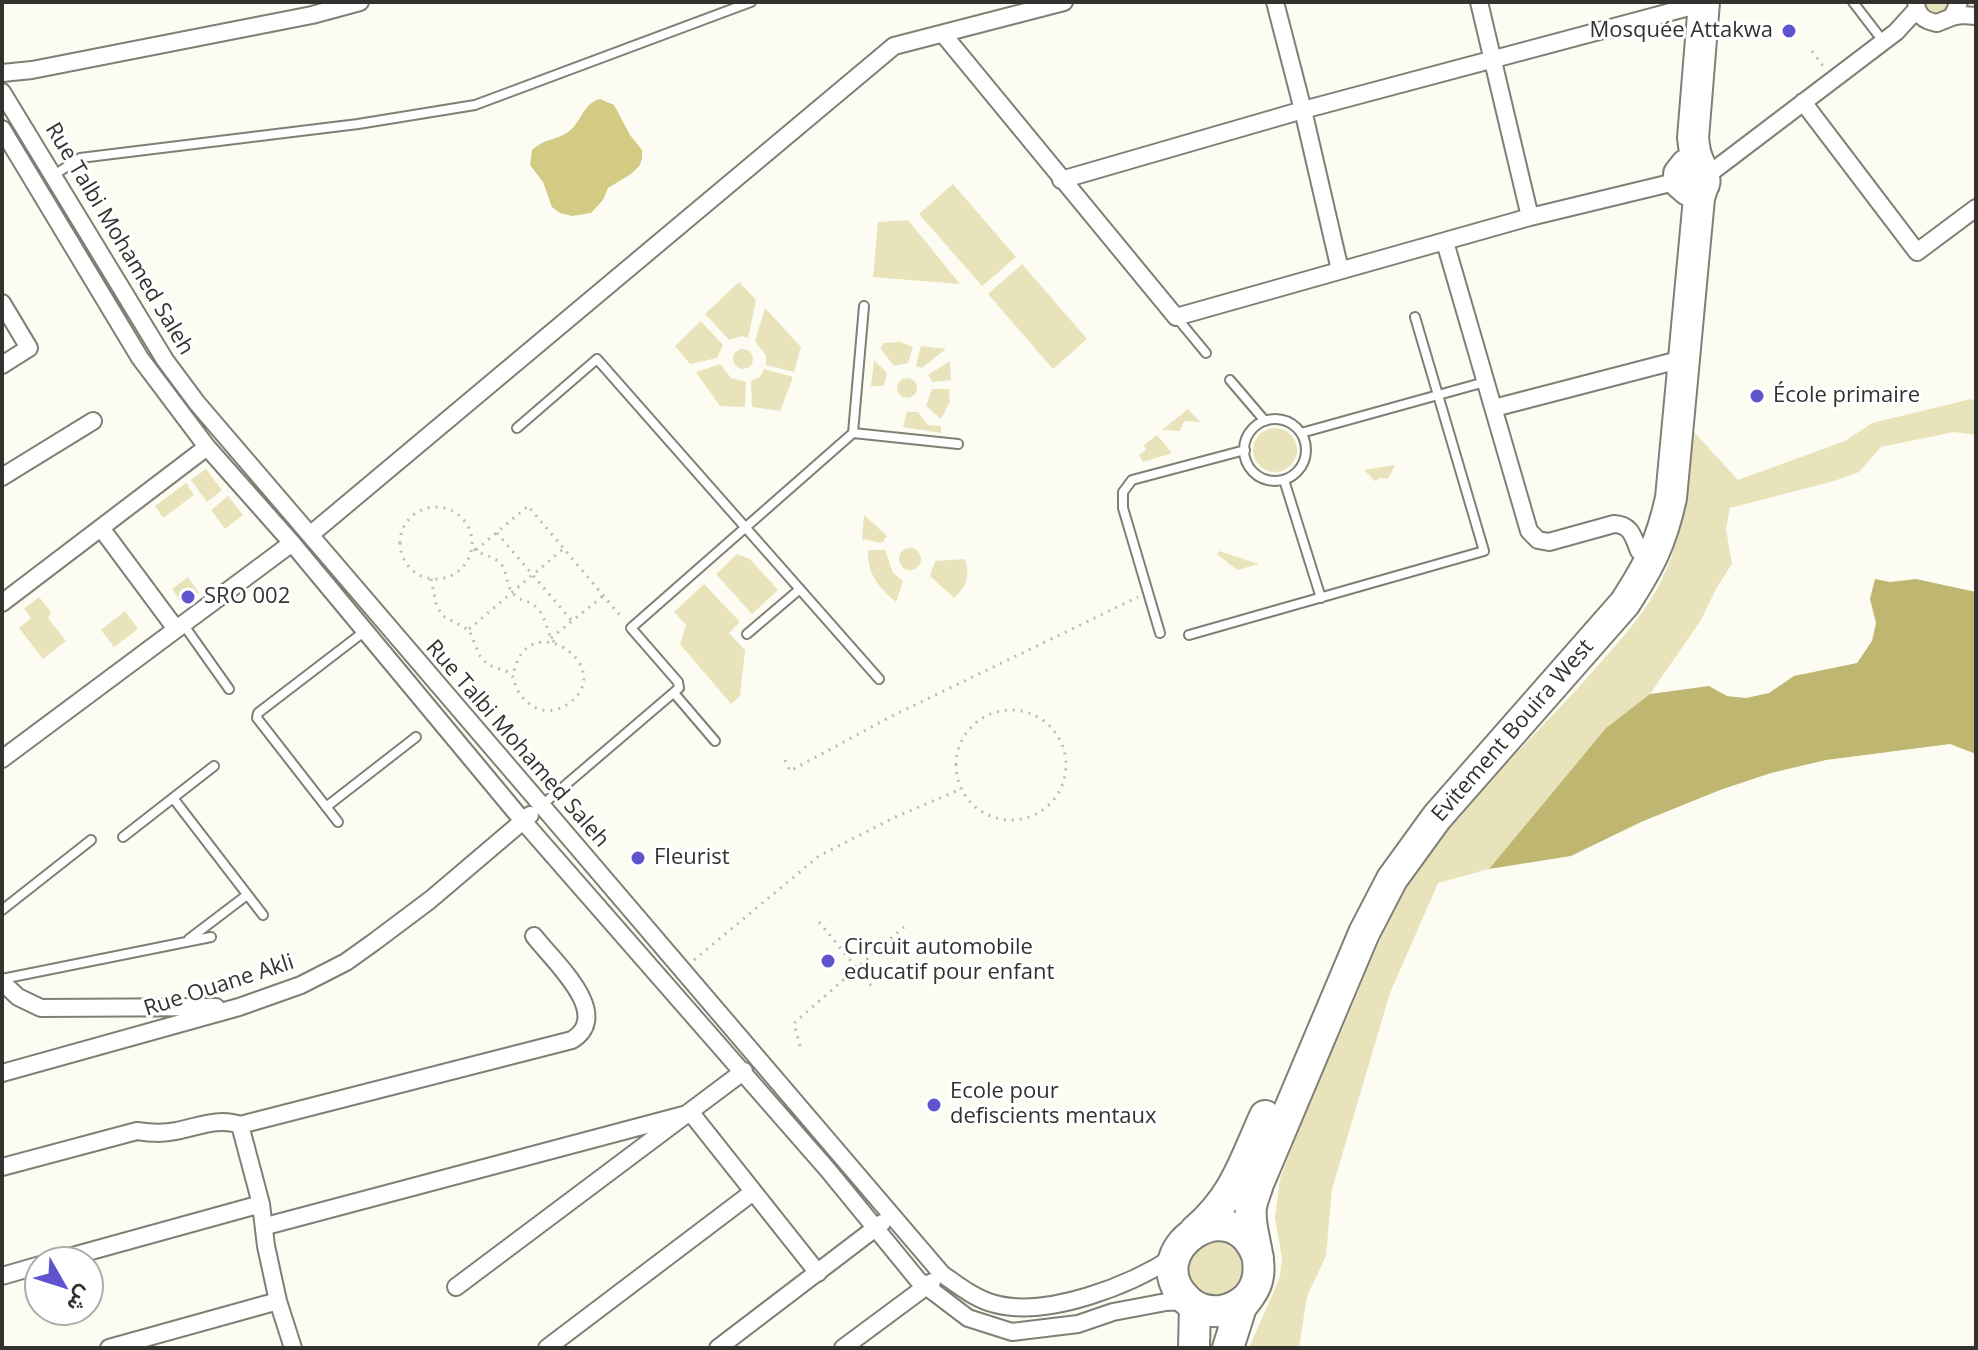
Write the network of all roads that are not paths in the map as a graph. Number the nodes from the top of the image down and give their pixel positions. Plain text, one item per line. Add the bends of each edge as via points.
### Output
1 (360, 2) edge
2 (751, 2) edge
3 (1064, 2) edge
4 (1275, 2) edge
5 (1479, 2) edge
6 (1704, 2) edge
7 (1853, 2) edge
8 (1916, 5) edge
9 (1958, 7) edge
10 (1976, 15) edge
11 (1932, 23) junction
12 (943, 34) junction
13 (1890, 37) junction
14 (1492, 59) junction
15 (2, 73) edge
16 (2, 92) edge
17 (1803, 102) junction
18 (1303, 110) junction
19 (2, 129) edge
20 (1693, 138) junction
21 (1731, 157) junction
22 (54, 175) junction
23 (1061, 180) junction
24 (1687, 183) junction
25 (1976, 208) edge
26 (1530, 217) junction
27 (1445, 242) junction
28 (1340, 270) junction
29 (2, 303) edge
30 (864, 306) dead end
31 (1176, 317) junction
32 (1415, 317) dead end
33 (1206, 353) dead end
34 (1671, 362) junction
35 (2, 365) edge
36 (1230, 380) dead end
37 (1487, 382) junction
38 (1437, 395) junction
39 (1494, 408) junction
40 (93, 421) dead end
41 (1265, 421) junction
42 (517, 428) dead end
43 (853, 433) junction
44 (1301, 433) junction
45 (958, 444) dead end
46 (207, 447) junction
47 (1245, 450) junction
48 (2, 477) edge
49 (1284, 480) junction
50 (746, 527) junction
51 (101, 528) junction
52 (310, 535) junction
53 (292, 543) junction
54 (1639, 551) junction
55 (800, 589) junction
56 (1321, 598) junction
57 (2, 603) edge
58 (180, 626) junction
59 (366, 631) junction
60 (1160, 633) dead end
61 (747, 634) dead end
62 (1189, 635) dead end
63 (879, 679) dead end
64 (229, 689) dead end
65 (674, 693) junction
66 (416, 737) dead end
67 (715, 741) dead end
68 (2, 759) edge
69 (214, 766) dead end
70 (173, 798) junction
71 (541, 806) junction
72 (326, 807) junction
73 (523, 821) junction
74 (338, 822) dead end
75 (123, 837) dead end
76 (91, 840) dead end
77 (247, 895) junction
78 (2, 910) edge
79 (263, 915) dead end
80 (534, 936) dead end
81 (211, 937) dead end
82 (185, 942) junction
83 (2, 980) edge
84 (239, 1007) junction
85 (744, 1071) junction
86 (2, 1073) edge
87 (691, 1113) junction
88 (240, 1125) junction
89 (2, 1167) edge
90 (753, 1192) junction
91 (261, 1204) junction
92 (892, 1215) junction
93 (266, 1226) junction
94 (875, 1229) junction
95 (1195, 1231) junction
96 (104, 1247) edge
97 (1175, 1256) junction
98 (1258, 1258) junction
99 (24, 1270) edge
100 (818, 1273) junction
101 (942, 1274) junction
102 (2, 1276) edge
103 (456, 1287) dead end
104 (925, 1287) junction
105 (1253, 1290) junction
106 (278, 1301) junction
107 (1191, 1303) junction
108 (109, 1348) edge
109 (293, 1348) edge
110 (547, 1348) edge
111 (718, 1348) edge
112 (843, 1348) edge
113 (1194, 1348) edge
114 (1228, 1348) edge

1 - 15 street
2 - 22 lane via 475,105 80,158
3 - 12 street
4 - 18 street
5 - 14 street
6 - 14 street
6 - 20 highway
7 - 13 lane
8 - 11 street
8 - 13 street
9 - 10 street via 1962,15
9 - 11 street via 1941,23
11 - 13 street
12 - 23 street
12 - 52 street via 894,46
13 - 17 street
14 - 18 street
14 - 26 street
16 - 22 street, Rue Talbi Mohamed Saleh
17 - 21 street
17 - 25 street via 1917,252
18 - 23 street
18 - 28 street
19 - 46 street, Rue Talbi Mohamed Saleh via 140,358
20 - 21 street via 1710,154
20 - 24 highway, Evitement Bouira West via 1697,159
21 - 24 street
22 - 52 street, Rue Talbi Mohamed Saleh via 165,360
23 - 31 street
24 - 26 street
24 - 34 highway, Evitement Bouira West
24 - 98 highway, Evitement Bouira West via 1699,198 1663,536 1625,603 1437,817 1392,879 1258,1184 1251,1208
26 - 27 street
27 - 28 street
27 - 37 street
28 - 31 street
29 - 35 street via 29,348
30 - 43 lane
31 - 33 lane
32 - 38 lane
34 - 39 street
34 - 54 highway, Evitement Bouira West via 1657,497
36 - 41 lane
37 - 38 lane
37 - 39 street
38 - 44 lane
38 - 56 lane via 1484,551
39 - 54 street via 1529,531 1538,540 1624,525
40 - 48 street
41 - 44 lane via 1285,421
41 - 47 lane via 1250,432
42 - 50 lane via 597,359
43 - 45 lane
43 - 50 lane
44 - 49 lane via 1304,461
46 - 51 street
46 - 53 street, Rue Talbi Mohamed Saleh
47 - 49 lane via 1256,475
47 - 60 lane via 1132,480 1123,492 1123,508
49 - 56 lane
50 - 55 lane
50 - 65 lane via 631,628 678,682
51 - 57 street
51 - 58 street
52 - 71 street, Rue Talbi Mohamed Saleh
53 - 58 street
53 - 59 street, Rue Talbi Mohamed Saleh
54 - 95 highway, Evitement Bouira West via 1593,617 1406,825 1350,923 1229,1196
55 - 61 lane
55 - 63 lane
56 - 62 lane
58 - 64 lane
58 - 68 street
59 - 72 lane via 258,713
59 - 73 street, Rue Talbi Mohamed Saleh
65 - 67 lane
65 - 71 lane
66 - 72 lane
69 - 70 lane
70 - 75 lane
70 - 77 lane
71 - 73 street, Rue Ouane Akli
71 - 92 street, Rue Talbi Mohamed Saleh
72 - 74 lane
73 - 84 street, Rue Ouane Akli via 346,962
73 - 85 street, Rue Talbi Mohamed Saleh
76 - 78 lane
77 - 79 lane
77 - 82 lane
80 - 88 street via 583,998 589,1012 581,1035
81 - 82 lane
82 - 83 lane
83 - 84 street via 18,997 41,1008
84 - 86 street, Rue Ouane Akli
85 - 87 street
85 - 94 street, Rue Talbi Mohamed Saleh
87 - 90 street
87 - 93 street
87 - 103 street
88 - 89 street via 224,1121 157,1134 137,1131
88 - 91 street
90 - 100 street
90 - 110 street
91 - 93 street
91 - 96 street
92 - 94 street
92 - 101 street, Rue Talbi Mohamed Saleh
93 - 106 street
94 - 100 street
94 - 104 street, Rue Talbi Mohamed Saleh
95 - 97 highway
95 - 98 highway via 1229,1227 1245,1236
97 - 101 street, Rue Talbi Mohamed Saleh via 1129,1282 1074,1300 1021,1308 978,1298
97 - 107 highway via 1174,1280
98 - 105 highway
99 - 102 street
100 - 111 street
101 - 104 street
104 - 107 street, Rue Talbi Mohamed Saleh via 968,1318 1012,1332 1078,1324 1166,1302
104 - 112 street
105 - 107 highway via 1227,1310 1205,1310
105 - 114 highway via 1241,1307
106 - 108 street
106 - 109 street
107 - 113 highway

